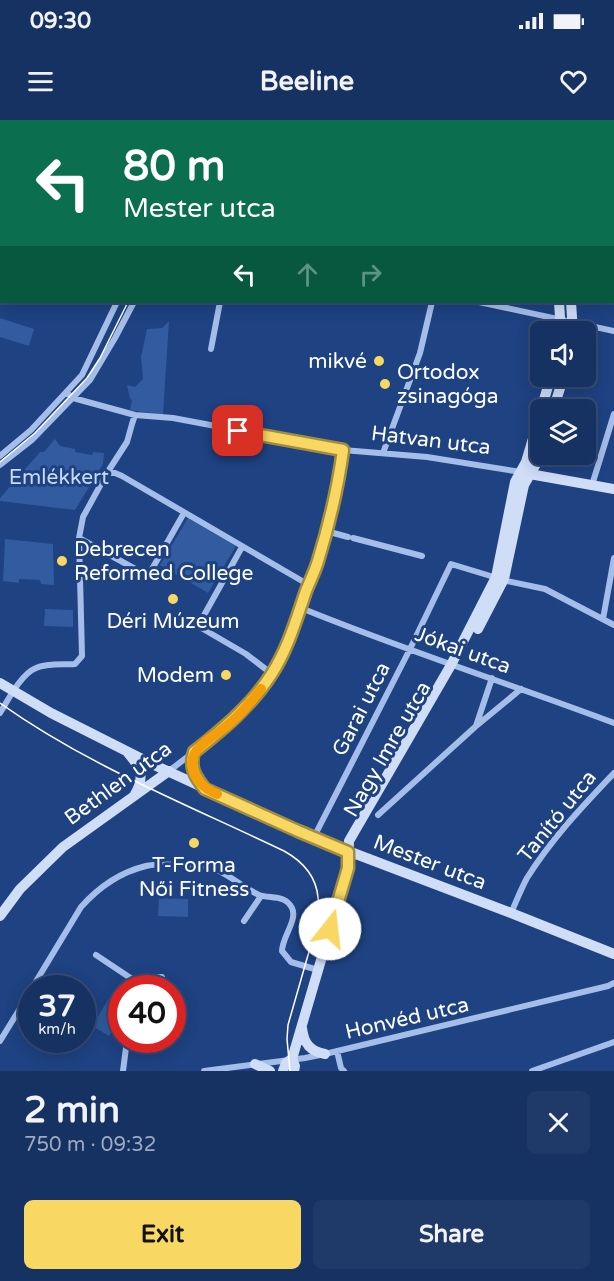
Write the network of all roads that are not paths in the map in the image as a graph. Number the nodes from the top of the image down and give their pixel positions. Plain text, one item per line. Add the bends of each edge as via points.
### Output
1 (117, 303) edge
2 (133, 303) edge
3 (220, 303) edge
4 (432, 303) edge
5 (484, 303) edge
6 (559, 303) edge
7 (571, 303) edge
8 (561, 320) joint
9 (573, 321) edge
10 (596, 329) edge
11 (614, 331) edge
12 (211, 349) dead end
13 (67, 393) junction
14 (73, 398) junction
15 (614, 414) edge
16 (135, 415) junction
17 (17, 442) junction
18 (22, 448) junction
19 (530, 449) edge
20 (343, 450) junction
21 (382, 453) junction
22 (0, 456) edge
23 (0, 465) edge
24 (535, 465) edge
25 (107, 473) junction
26 (525, 473) junction
27 (592, 485) junction
28 (614, 489) edge
29 (184, 513) junction
30 (326, 531) junction
31 (79, 538) junction
32 (242, 547) junction
33 (422, 556) dead end
34 (614, 558) edge
35 (500, 578) junction
36 (309, 585) junction
37 (301, 608) junction
38 (603, 619) junction
39 (614, 625) edge
40 (410, 649) junction
41 (454, 666) junction
42 (272, 674) junction
43 (492, 678) junction
44 (0, 683) edge
45 (521, 688) junction
46 (14, 691) junction
47 (0, 713) edge
48 (614, 723) edge
49 (475, 727) junction
50 (126, 750) junction
51 (194, 752) junction
52 (168, 771) junction
53 (614, 773) edge
54 (205, 789) junction
55 (134, 796) junction
56 (378, 814) dead end
57 (314, 837) junction
58 (348, 852) junction
59 (261, 896) junction
60 (512, 913) junction
61 (0, 916) edge
62 (244, 921) dead end
63 (613, 953) edge
64 (96, 955) dead end
65 (318, 970) junction
66 (40, 975) edge
67 (126, 975) edge
68 (614, 983) edge
69 (18, 1012) edge
70 (302, 1025) junction
71 (0, 1041) edge
72 (614, 1041) edge
73 (337, 1051) junction
74 (125, 1053) edge
75 (325, 1054) junction
76 (292, 1059) junction
77 (255, 1064) junction
78 (216, 1070) edge
79 (123, 1071) edge
80 (204, 1071) edge
81 (270, 1071) edge
82 (283, 1071) edge
83 (294, 1071) edge
84 (344, 1071) edge
85 (532, 1071) edge

1 - 13 street via 82,375
2 - 14 street via 90,380
3 - 12 street
4 - 21 street via 420,352
5 - 8 street
6 - 8 street
7 - 9 street
10 - 11 street
13 - 14 street
13 - 17 street
14 - 16 street, Hatvan utca
14 - 18 street
15 - 27 street
16 - 20 street, Hatvan utca via 173,418
16 - 25 street via 127,442
17 - 18 street
17 - 22 street
18 - 23 street
19 - 26 street
20 - 21 street, Hatvan utca
20 - 30 street, Bethlen utca
21 - 26 street, Hatvan utca
24 - 26 street
25 - 29 street via 122,476
25 - 31 street via 83,518
26 - 27 street, Hatvan utca
26 - 35 street, Nagy Imre utca via 515,482
27 - 28 street, Hatvan utca
29 - 31 street via 148,576
29 - 32 street
30 - 33 street
30 - 36 street, Bethlen utca
31 - 46 street via 82,656 75,664 34,669
32 - 36 street
32 - 42 street via 198,626
34 - 38 street
35 - 38 street via 545,589
35 - 40 street, Garai utca via 451,564
35 - 41 street, Nagy Imre utca
36 - 37 street, Bethlen utca
37 - 40 street, Jókai utca
37 - 42 street, Bethlen utca
38 - 39 street
40 - 41 street, Jókai utca
40 - 57 street, Garai utca
41 - 43 street, Jókai utca
41 - 58 street, Nagy Imre utca
42 - 51 street, Bethlen utca via 237,717
43 - 45 street, Jókai utca
43 - 49 street
44 - 46 street, Mester utca
45 - 48 street, Jókai utca
45 - 49 street
46 - 47 street
46 - 50 street, Mester utca
49 - 56 street
50 - 52 street, Mester utca
50 - 55 street via 142,776
51 - 52 street, Bethlen utca
51 - 54 street via 192,768
52 - 54 street, Mester utca
52 - 55 street, Bethlen utca
53 - 60 street, Tanító utca via 544,852
54 - 57 street, Mester utca
55 - 61 street, Bethlen utca via 63,847 20,889
57 - 58 street, Mester utca
58 - 60 street, Mester utca
58 - 65 street via 348,868
59 - 62 street
59 - 65 street via 277,897 292,908 291,925 282,946 286,958
59 - 66 street via 213,868 155,865 131,871 100,888 81,907
60 - 63 street, Mester utca
64 - 67 street
65 - 70 street
68 - 73 street, Honvéd utca
69 - 71 street
70 - 75 street via 310,1047
70 - 76 street
72 - 85 street
73 - 75 street, Honvéd utca
73 - 84 street
74 - 79 street
75 - 76 street, Honvéd utca
76 - 77 street, Honvéd utca
76 - 82 street
76 - 83 street
77 - 78 street, Honvéd utca
77 - 81 street
78 - 80 street, Honvéd utca

